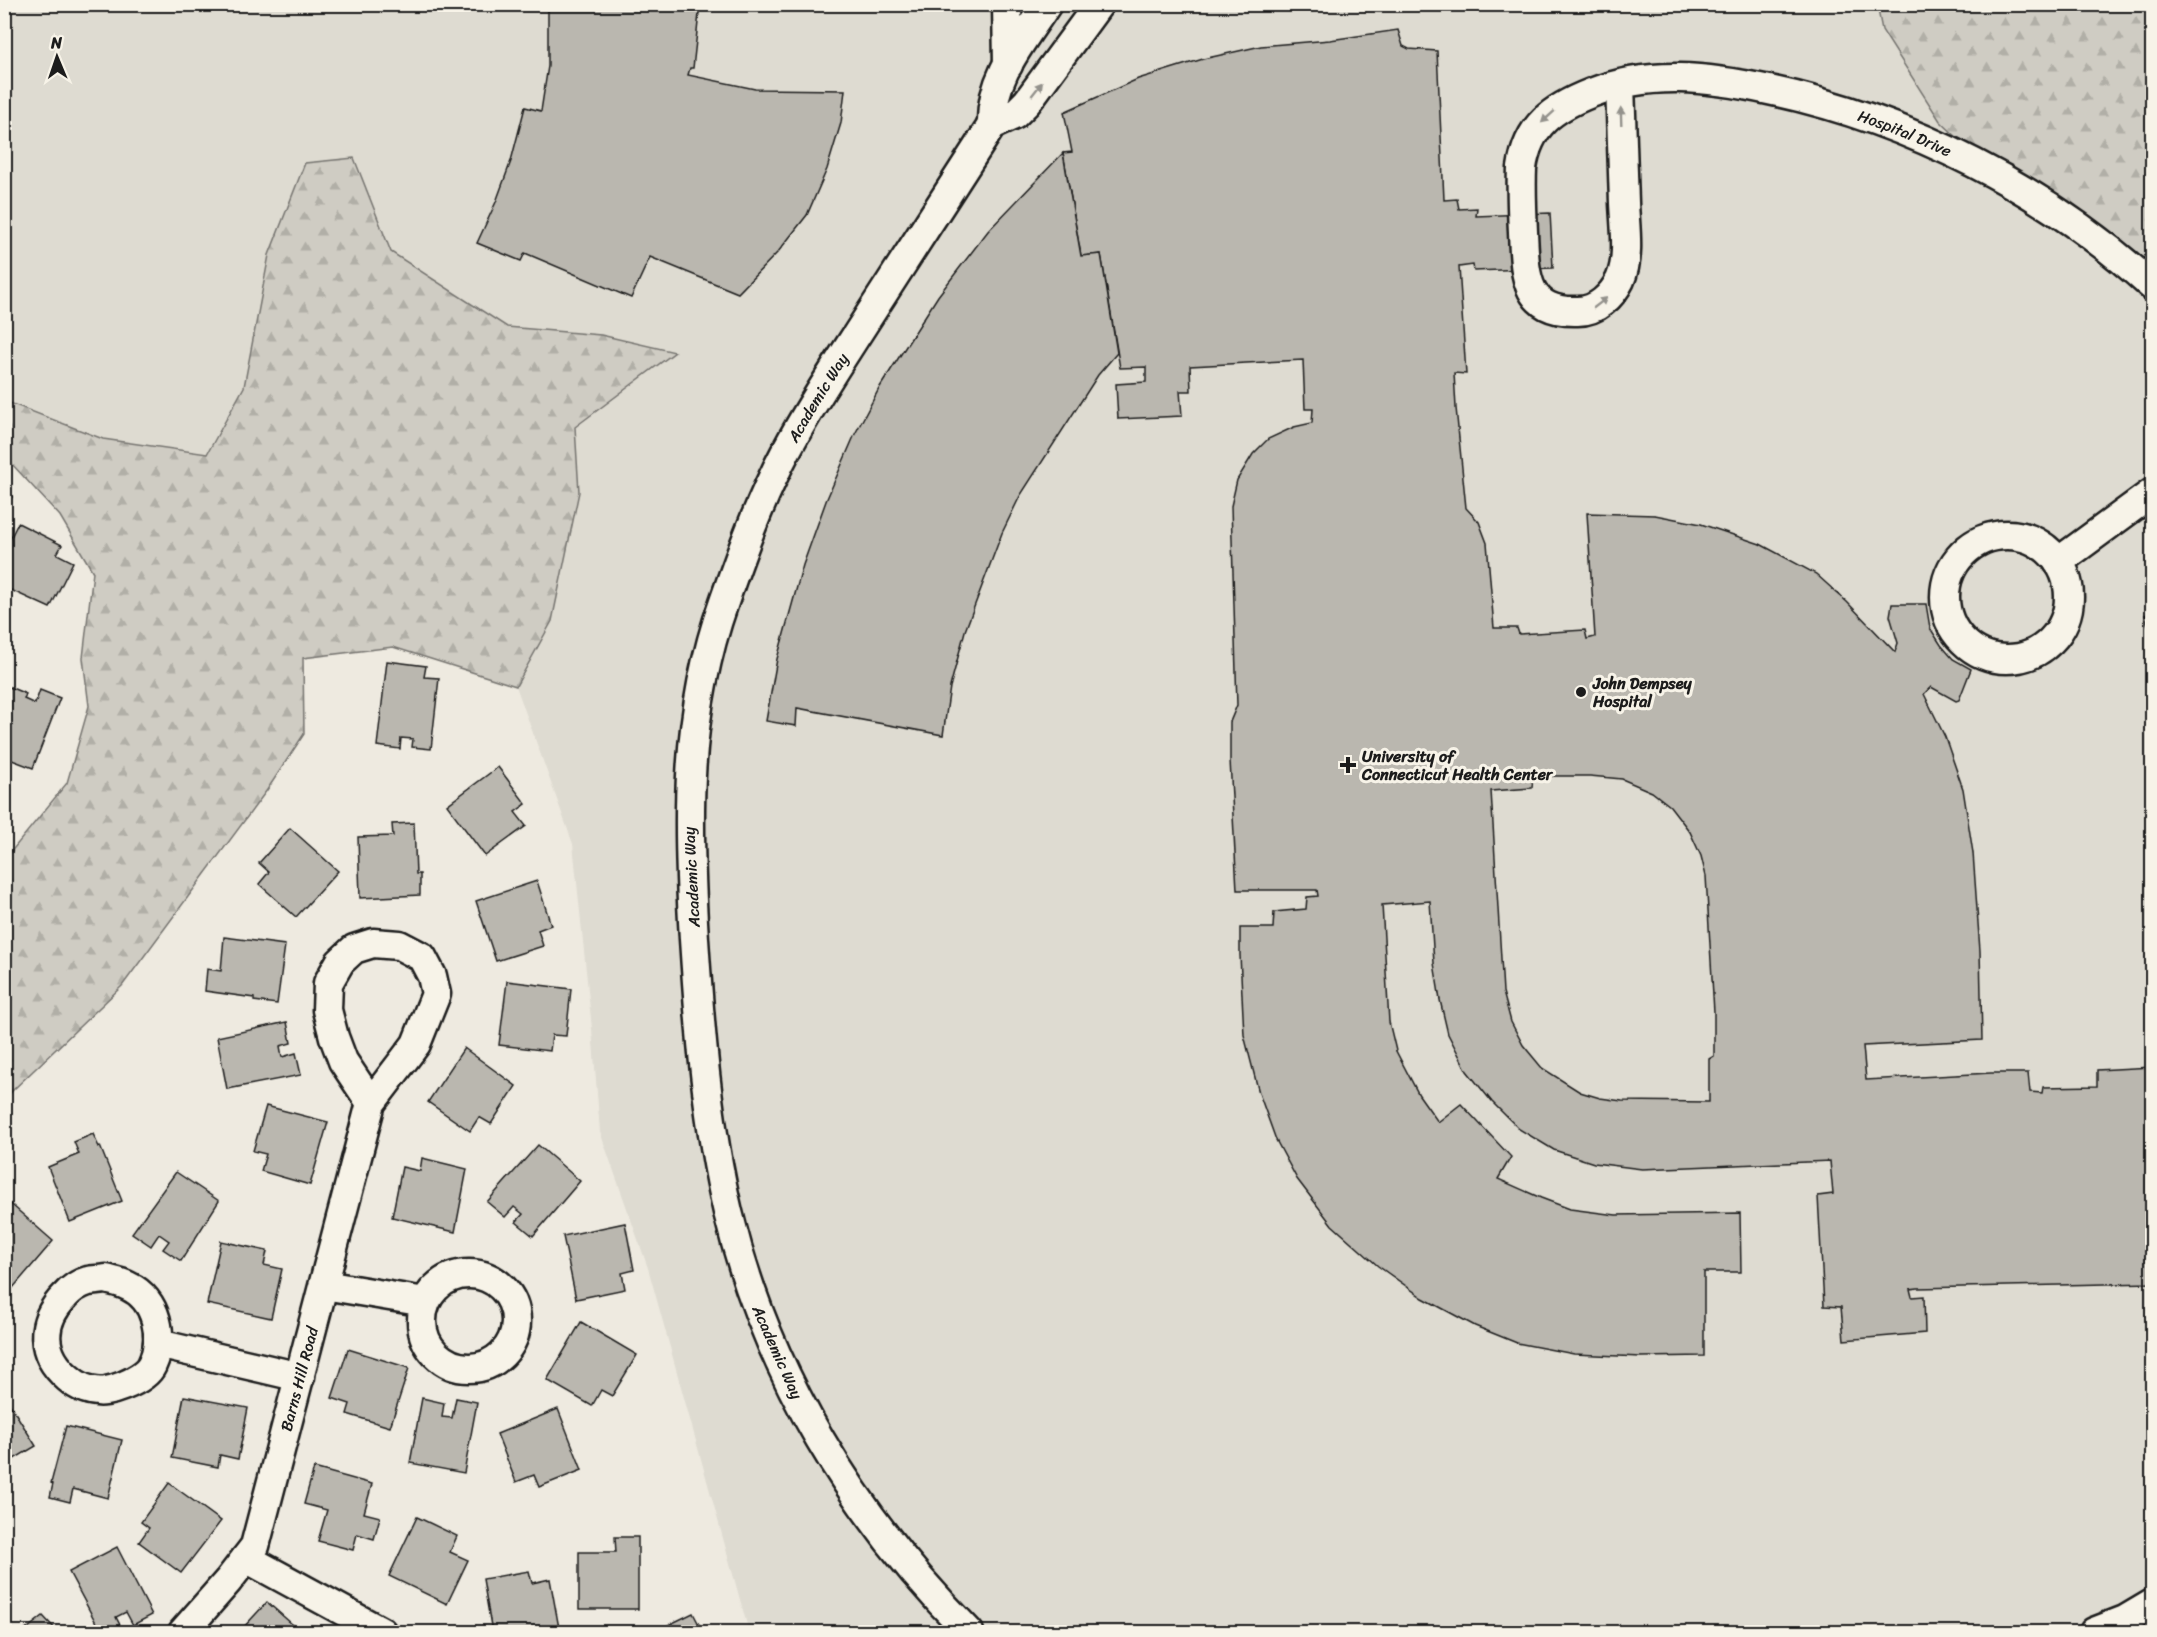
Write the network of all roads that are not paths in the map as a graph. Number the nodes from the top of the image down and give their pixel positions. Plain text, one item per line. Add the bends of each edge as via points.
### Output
1 (1007, 4) edge
2 (1047, 4) edge
3 (1099, 4) edge
4 (1008, 65) junction
5 (1620, 84) junction
6 (992, 125) junction
7 (2152, 286) edge
8 (2152, 493) edge
9 (2058, 562) junction
10 (371, 1103) junction
11 (324, 1284) junction
12 (424, 1302) dead end
13 (158, 1344) dead end
14 (300, 1377) junction
15 (246, 1558) junction
16 (2152, 1604) edge
17 (183, 1632) edge
18 (382, 1632) edge
19 (969, 1632) edge
20 (2094, 1632) edge

1 - 4 street, Academic Way
2 - 4 street, Academic Way
6 -> 3 street, Academic Way via 1014,115 1027,102
4 - 6 street, Academic Way via 996,88
5 -> 5 street, Hospital Drive via 1556,110 1537,128 1527,146 1521,183 1524,263 1532,292 1550,308 1573,312 1592,309 1606,299 1621,279 1625,249
5 - 7 street, Hospital Drive via 1675,77 1737,83 1818,102 1893,127 2020,188 2101,244
6 - 19 street, Academic Way via 807,415 766,492 708,654 692,752 688,810 696,976 709,1097 723,1190 744,1267 781,1364 826,1452 884,1534
8 - 9 street
9 - 9 street via 2035,542 2016,536 1995,537 1975,545 1959,558 1946,587 1946,608 1953,627 1966,644 1984,655 2015,659 2036,652 2059,632 2068,613 2069,591
10 - 10 street, Barns Hill Road via 416,1044 436,994 422,957 399,945 373,943 354,949 340,962 328,983 327,1010 334,1037 344,1061
10 - 11 street, Barns Hill Road
11 - 12 street
11 - 14 street, Barns Hill Road
13 - 14 street
14 - 15 street, Barns Hill Road via 255,1546
15 - 17 street, Barns Hill Road
15 - 18 street
16 - 20 street

